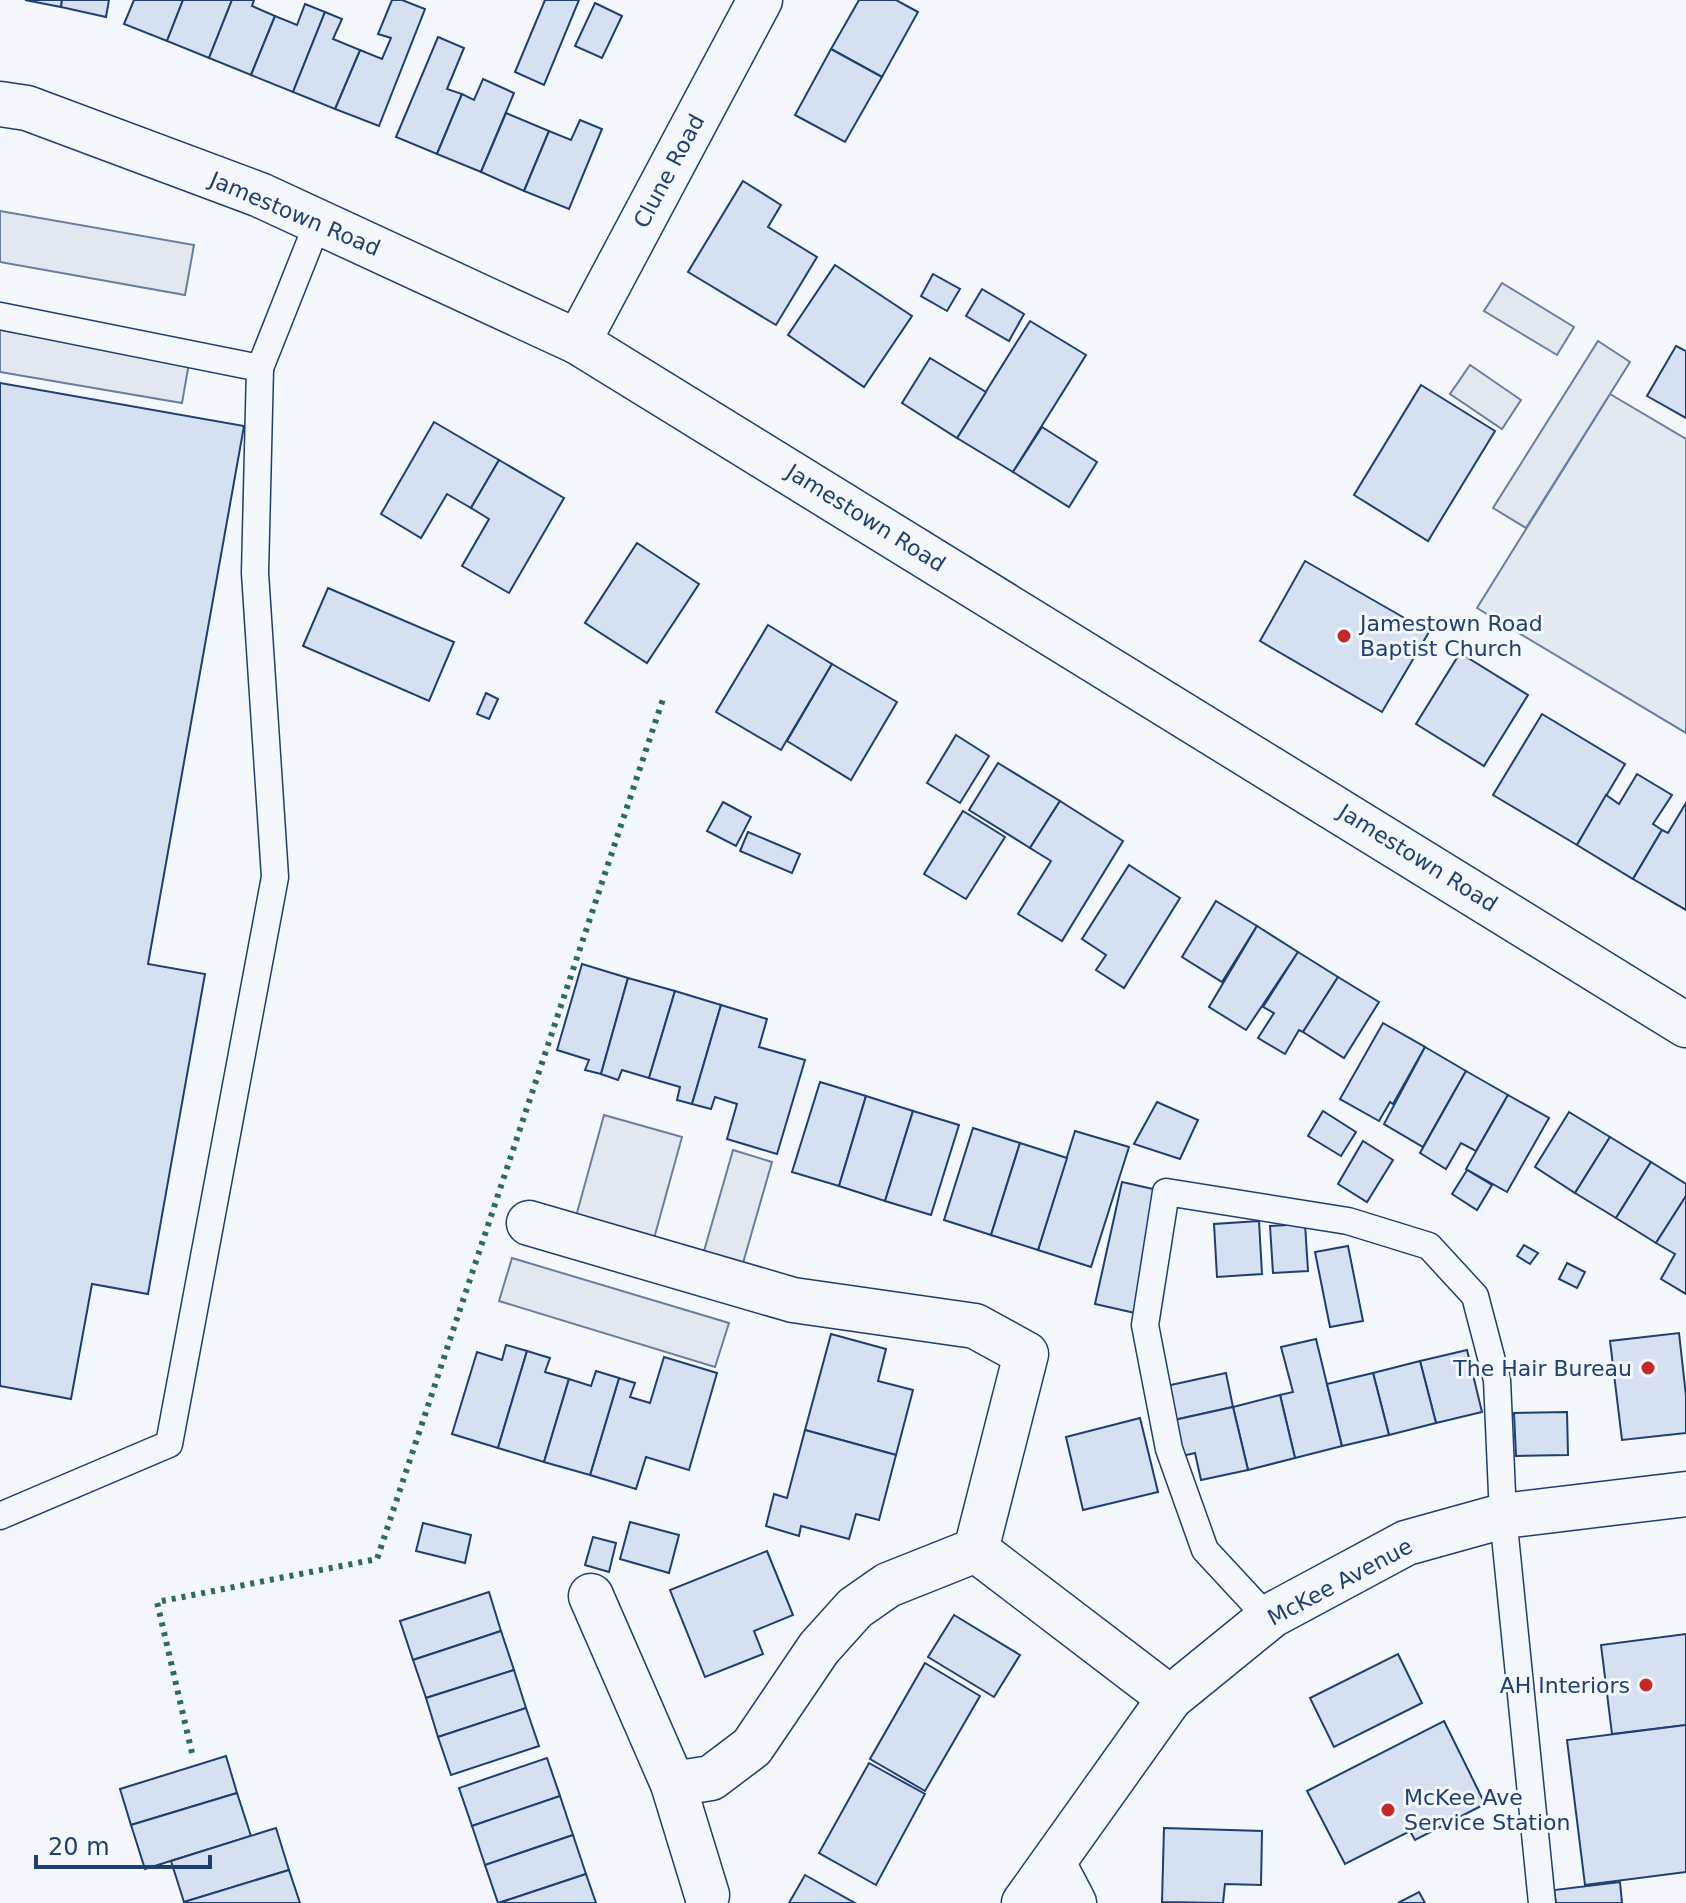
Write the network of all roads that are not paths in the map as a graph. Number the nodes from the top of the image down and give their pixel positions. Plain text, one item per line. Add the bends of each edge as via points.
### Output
1 (760, 0) edge
2 (0, 104) edge
3 (318, 222) junction
4 (0, 316) edge
5 (578, 342) junction
6 (260, 368) junction
7 (1686, 1025) edge
8 (529, 1223) dead end
9 (1686, 1494) edge
10 (0, 1516) edge
11 (1503, 1516) junction
12 (976, 1550) junction
13 (591, 1596) dead end
14 (1268, 1618) junction
15 (1170, 1698) junction
16 (673, 1784) junction
17 (1053, 1863) junction
18 (707, 1895) dead end
19 (1024, 1903) edge
20 (1074, 1903) edge
21 (1542, 1903) edge

1 - 5 street, Clune Road
2 - 3 street, Jamestown Road via 27,108 216,178
3 - 5 street, Jamestown Road
3 - 6 lane
4 - 6 lane
5 - 7 street, Jamestown Road
6 - 10 lane via 255,573 275,877 169,1444
8 - 12 street via 793,1300 975,1326 1026,1354
9 - 11 street, McKee Avenue
11 - 14 street, McKee Avenue via 1406,1543
11 - 14 lane via 1497,1380 1475,1296 1429,1246 1348,1221 1166,1192 1145,1325 1169,1449 1205,1550
11 - 21 lane
12 - 15 street
12 - 16 street via 888,1585 855,1608 819,1648 752,1747 711,1778
13 - 16 street
14 - 15 street, McKee Avenue
15 - 17 street, McKee Avenue
16 - 18 street
17 - 19 street, McKee Avenue
17 - 20 street

